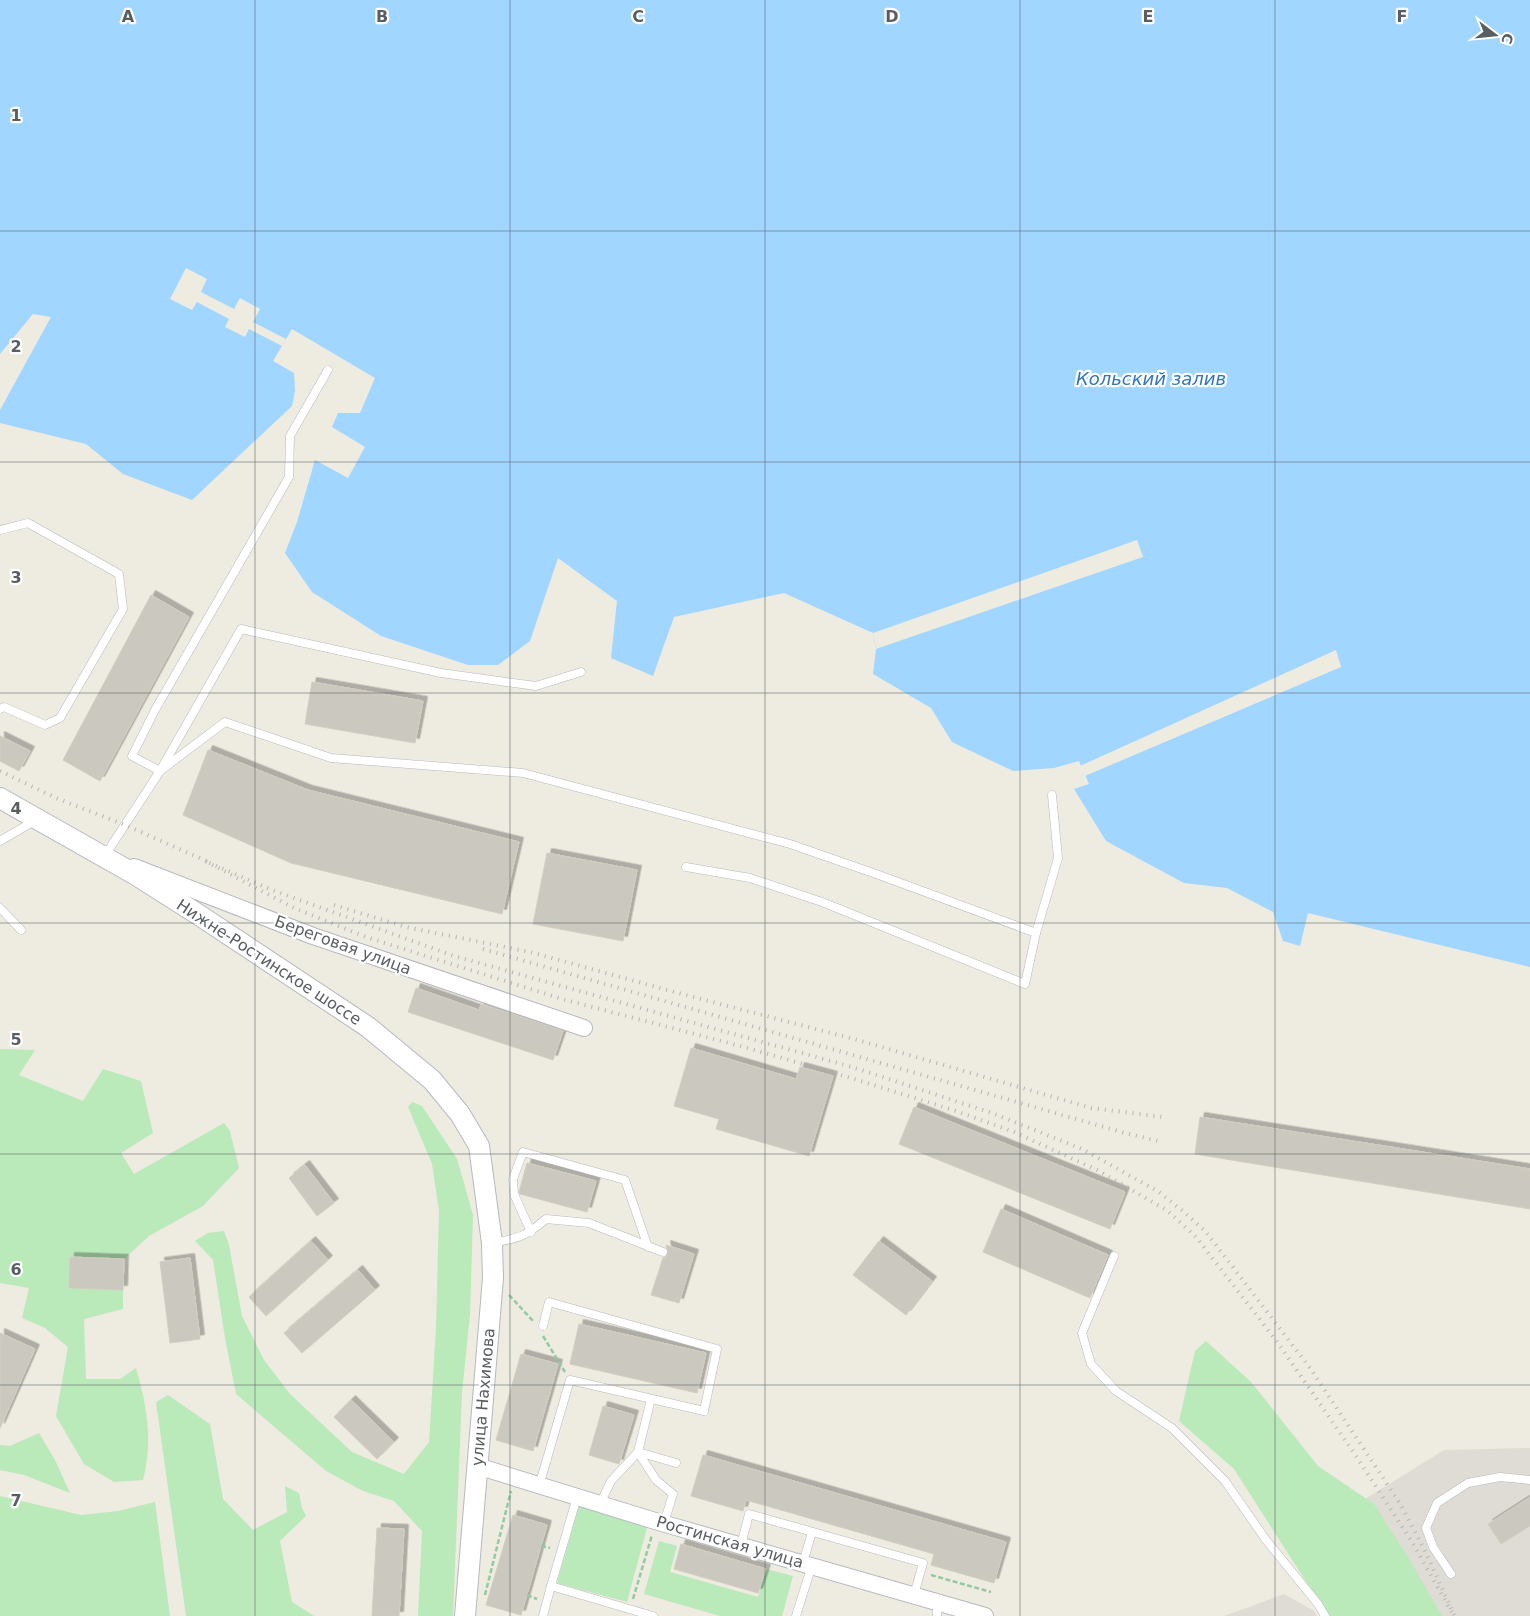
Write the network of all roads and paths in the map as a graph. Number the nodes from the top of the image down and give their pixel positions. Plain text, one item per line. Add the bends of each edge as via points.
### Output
1 (328, 370) dead end
2 (0, 530) edge
3 (581, 672) dead end
4 (0, 709) edge
5 (160, 771) junction
6 (1052, 794) dead end
7 (0, 798) edge
8 (38, 819) junction
9 (0, 841) edge
10 (104, 858) junction
11 (686, 867) dead end
12 (0, 908) edge
13 (21, 930) dead end
14 (1036, 933) junction
15 (584, 1028) dead end
16 (484, 1178) joint
17 (531, 1232) junction
18 (492, 1243) junction
19 (648, 1247) junction
20 (663, 1252) dead end
21 (1114, 1256) dead end
22 (493, 1278) junction
23 (534, 1323) dead end
24 (541, 1328) joint
25 (570, 1380) junction
26 (651, 1399) junction
27 (638, 1452) junction
28 (676, 1463) dead end
29 (477, 1466) junction
30 (514, 1478) junction
31 (1530, 1480) edge
32 (539, 1486) junction
33 (577, 1497) junction
34 (600, 1504) junction
35 (660, 1522) junction
36 (812, 1532) junction
37 (741, 1545) junction
38 (541, 1546) dead end
39 (552, 1549) dead end
40 (808, 1564) junction
41 (1451, 1574) dead end
42 (551, 1586) junction
43 (527, 1595) dead end
44 (914, 1595) junction
45 (485, 1598) dead end
46 (537, 1598) dead end
47 (630, 1609) junction
48 (937, 1609) edge
49 (465, 1616) edge
50 (543, 1616) edge
51 (654, 1616) edge
52 (796, 1616) edge
53 (985, 1616) edge
54 (1325, 1616) edge

1 - 5 lane via 290,436 290,477 155,710 132,756
2 - 4 lane via 28,523 119,574 122,608 60,718 45,725 4,707
3 - 5 lane via 536,686 441,673 241,630
5 - 10 lane
5 - 14 lane via 225,722 331,758 524,773 790,844
6 - 14 lane via 1058,858
7 - 8 street, Нижне-Ростинское шоссе
8 - 9 lane
8 - 10 street, Нижне-Ростинское шоссе
10 - 15 street, Береговая улица via 313,936
10 - 16 street, Нижне-Ростинское шоссе via 199,915 368,1027 432,1080 460,1114 479,1146
11 - 14 lane via 750,878 822,902 1025,984
12 - 13 lane
16 - 18 street, улица Нахимова
17 - 18 lane via 519,1238
17 - 19 lane via 546,1218 589,1223
17 - 19 lane via 514,1194 513,1179 523,1152 626,1180
18 - 22 street, улица Нахимова
19 - 20 lane
21 - 54 lane via 1082,1333 1091,1364 1116,1390 1172,1428 1225,1481
22 - 23 path
22 - 29 street, улица Нахимова
24 - 25 path
24 - 26 lane via 549,1302 717,1349 704,1411
25 - 26 lane
25 - 32 lane
26 - 27 lane
27 - 28 lane
27 - 34 lane via 611,1481
27 - 35 lane via 656,1480 673,1494
29 - 30 street, Ростинская улица
29 - 49 street, улица Нахимова
30 - 32 street, Ростинская улица
30 - 45 path
31 - 41 lane via 1500,1477 1468,1483 1437,1503 1426,1528 1433,1547
32 - 33 street, Ростинская улица
33 - 34 street, Ростинская улица
33 - 42 lane
34 - 35 street, Ростинская улица
35 - 37 street, Ростинская улица
35 - 47 path
36 - 37 lane via 749,1514
36 - 40 lane
36 - 44 lane via 923,1564
37 - 40 street, Ростинская улица
38 - 39 path
40 - 44 street, Ростинская улица
40 - 52 lane
42 - 47 lane
42 - 50 lane
43 - 46 path
44 - 48 street, Ростинская улица
47 - 51 lane
48 - 53 street, Ростинская улица

